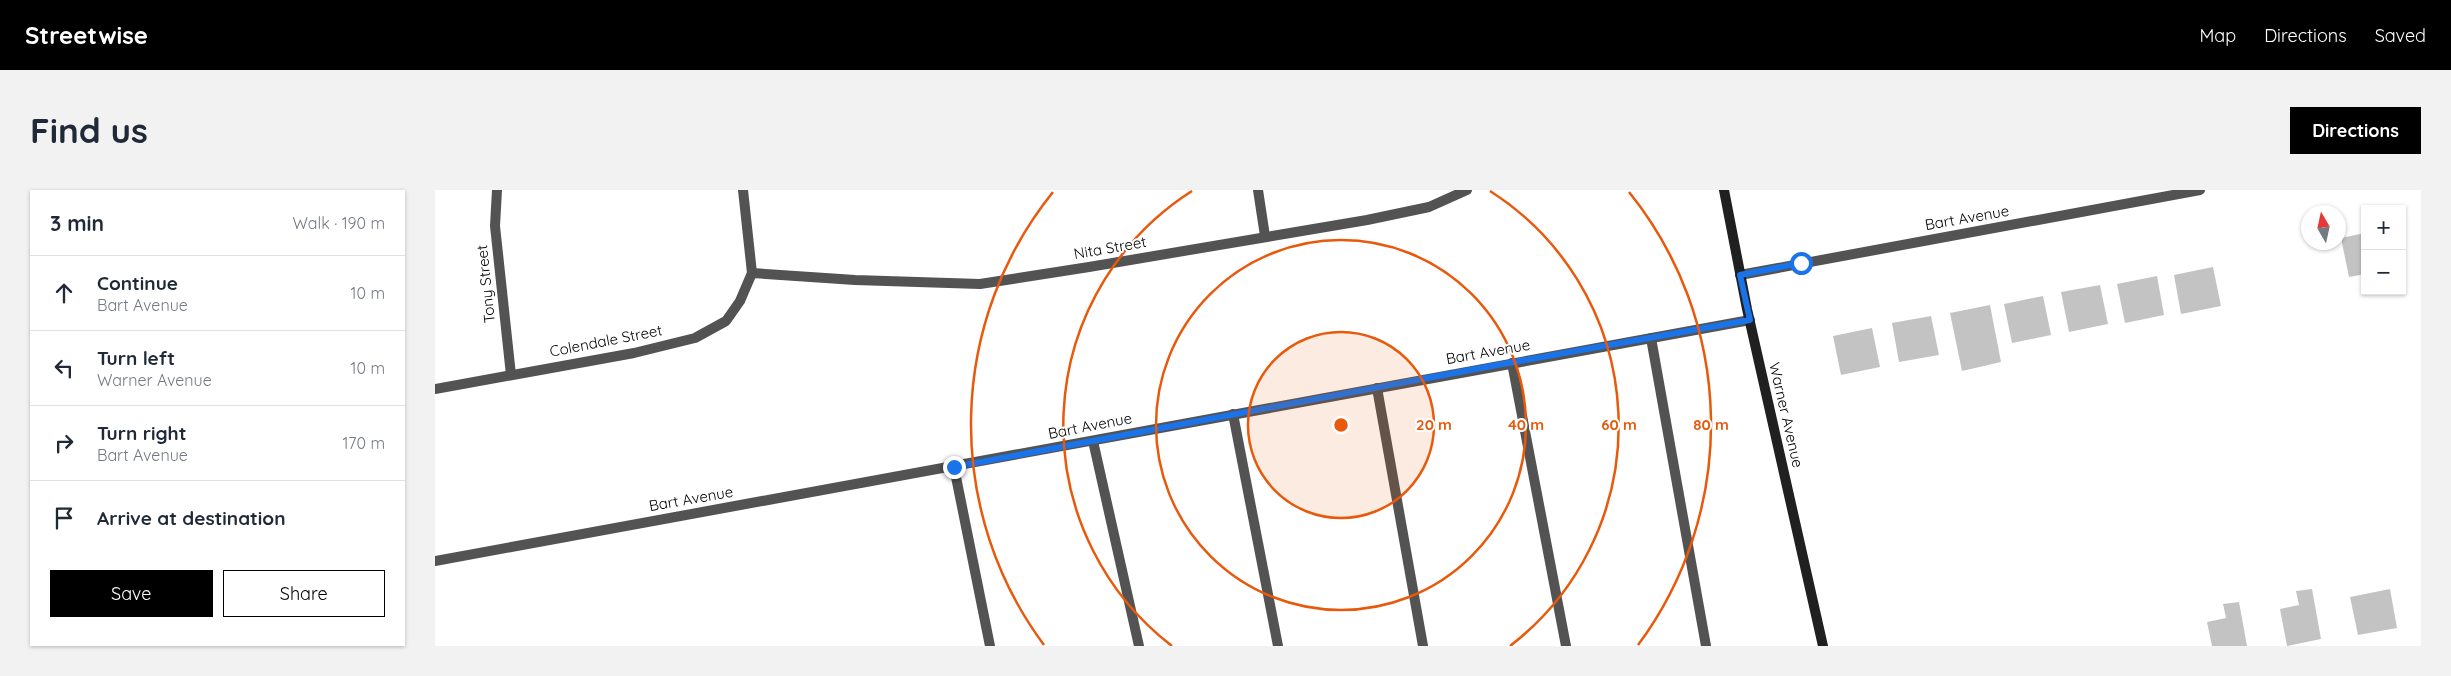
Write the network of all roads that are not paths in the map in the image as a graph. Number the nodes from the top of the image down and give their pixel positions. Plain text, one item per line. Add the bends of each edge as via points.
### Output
1 (497, 190) edge
2 (743, 190) edge
3 (1258, 190) edge
4 (1467, 190) edge
5 (1724, 190) edge
6 (2200, 190) edge
7 (1265, 236) junction
8 (752, 273) junction
9 (1740, 275) junction
10 (1750, 320) junction
11 (1651, 338) junction
12 (1512, 363) junction
13 (511, 374) junction
14 (1377, 388) junction
15 (435, 389) edge
16 (1233, 414) junction
17 (1093, 440) junction
18 (954, 467) junction
19 (435, 561) edge
20 (990, 646) edge
21 (1139, 646) edge
22 (1277, 646) edge
23 (1423, 646) edge
24 (1566, 646) edge
25 (1706, 646) edge
26 (1823, 646) edge

1 - 13 street, Tony Street via 495,226
2 - 8 street
3 - 7 street
4 - 7 street, Nita Street via 1429,207
5 - 9 street, Warner Avenue
6 - 9 street, Bart Avenue
7 - 8 street, Nita Street via 980,284
8 - 13 street, Colendale Street via 740,301 726,321 695,338 634,353
9 - 10 street, Warner Avenue
10 - 11 street, Bart Avenue
10 - 26 street, Warner Avenue
11 - 12 street, Bart Avenue
11 - 25 street
12 - 14 street, Bart Avenue
12 - 24 street
13 - 15 street, Colendale Street
14 - 16 street, Bart Avenue
14 - 23 street
16 - 17 street, Bart Avenue
16 - 22 street
17 - 18 street, Bart Avenue
17 - 21 street
18 - 19 street, Bart Avenue
18 - 20 street

